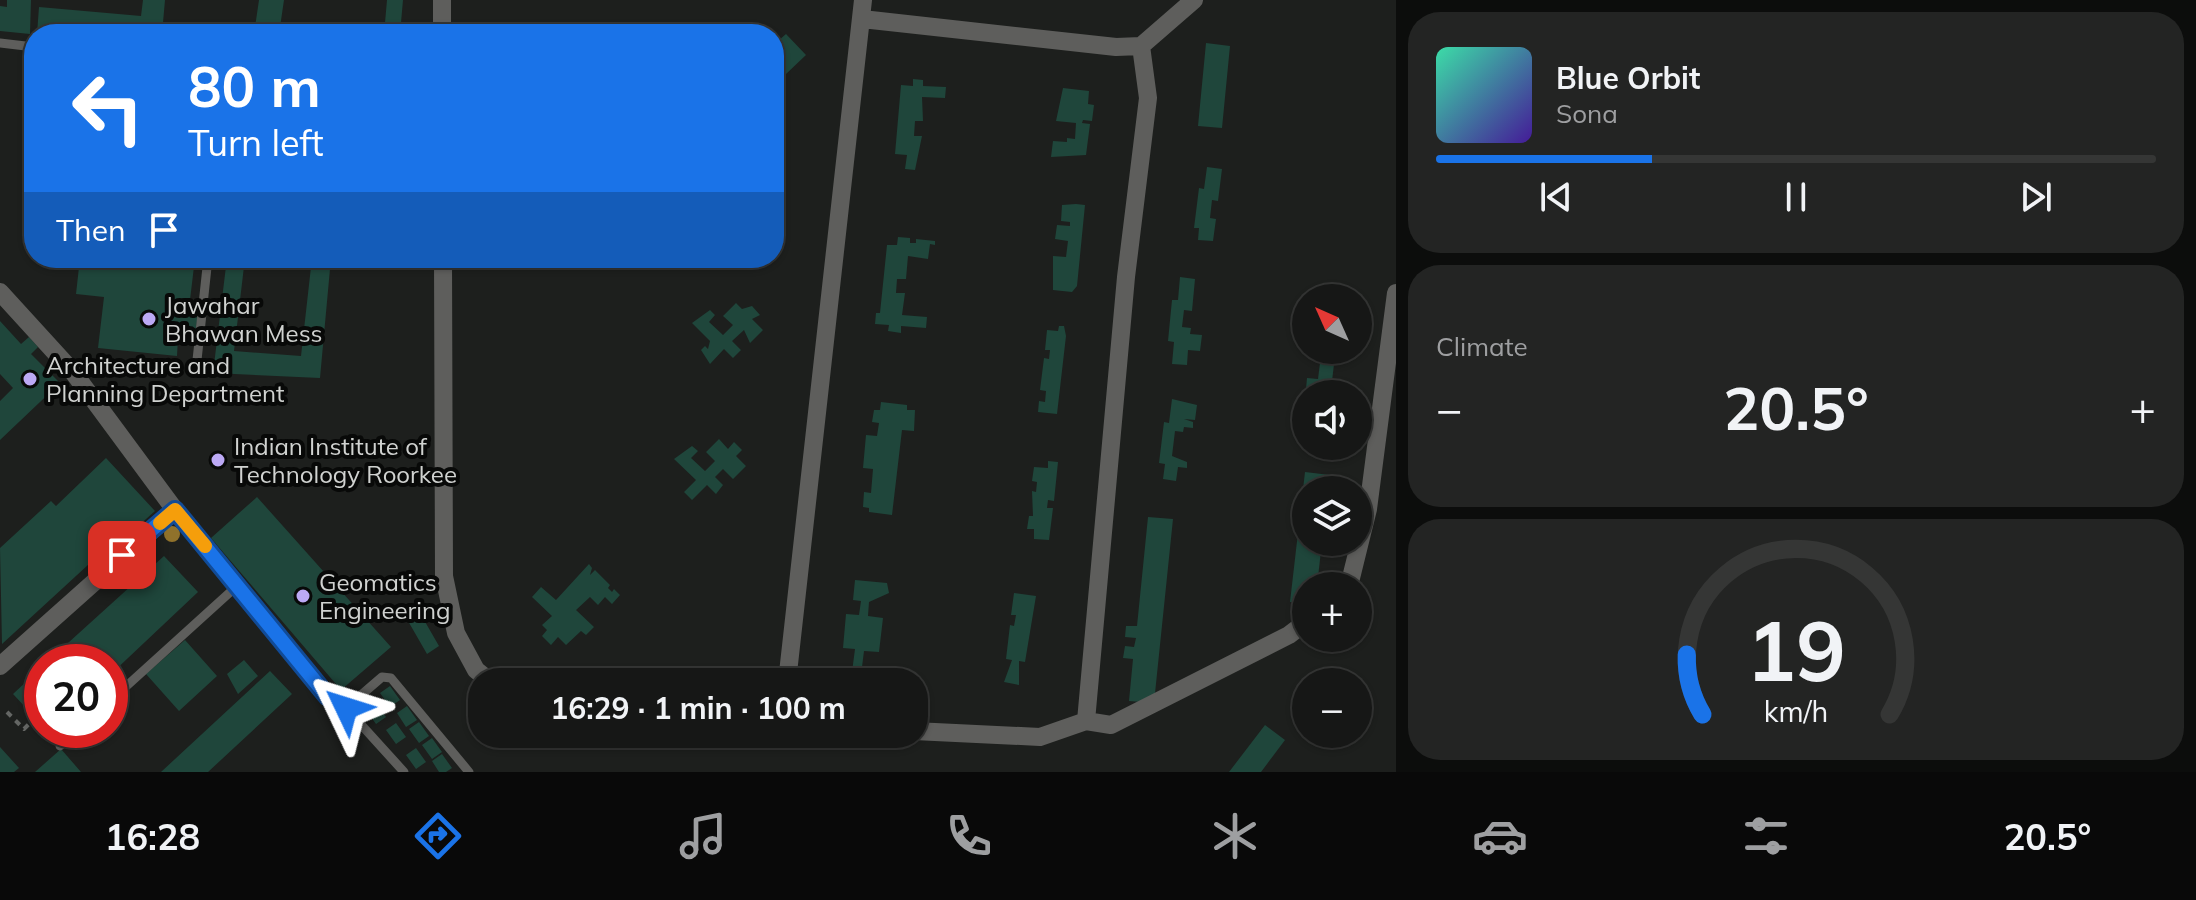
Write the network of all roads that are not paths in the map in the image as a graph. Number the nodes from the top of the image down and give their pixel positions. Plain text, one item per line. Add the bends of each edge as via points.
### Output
1 (442, 0) edge
2 (863, 0) edge
3 (1194, 0) edge
4 (862, 19) junction
5 (442, 24) edge
6 (0, 43) edge
7 (24, 46) edge
8 (1141, 46) junction
9 (207, 268) edge
10 (443, 268) edge
11 (0, 292) edge
12 (1396, 293) edge
13 (197, 360) dead end
14 (175, 510) junction
15 (1352, 572) edge
16 (238, 585) junction
17 (1292, 633) edge
18 (0, 666) edge
19 (475, 668) edge
20 (789, 668) edge
21 (128, 685) edge
22 (327, 696) joint
23 (346, 708) junction
24 (1086, 721) junction
25 (928, 732) edge
26 (404, 772) edge
27 (469, 772) edge

1 - 5 street
2 - 4 street
3 - 8 street
4 - 8 street
4 - 20 street
6 - 7 lane
8 - 24 street via 1148,98 1126,277
9 - 13 lane
10 - 19 street via 444,576 456,633
11 - 14 street via 50,342
12 - 15 street via 1368,509
14 - 16 street
14 - 18 street
16 - 21 lane
16 - 22 street
17 - 24 street via 1111,725
22 - 23 lane
23 - 26 lane
23 - 27 lane via 382,677 391,678
24 - 25 street via 1040,737

